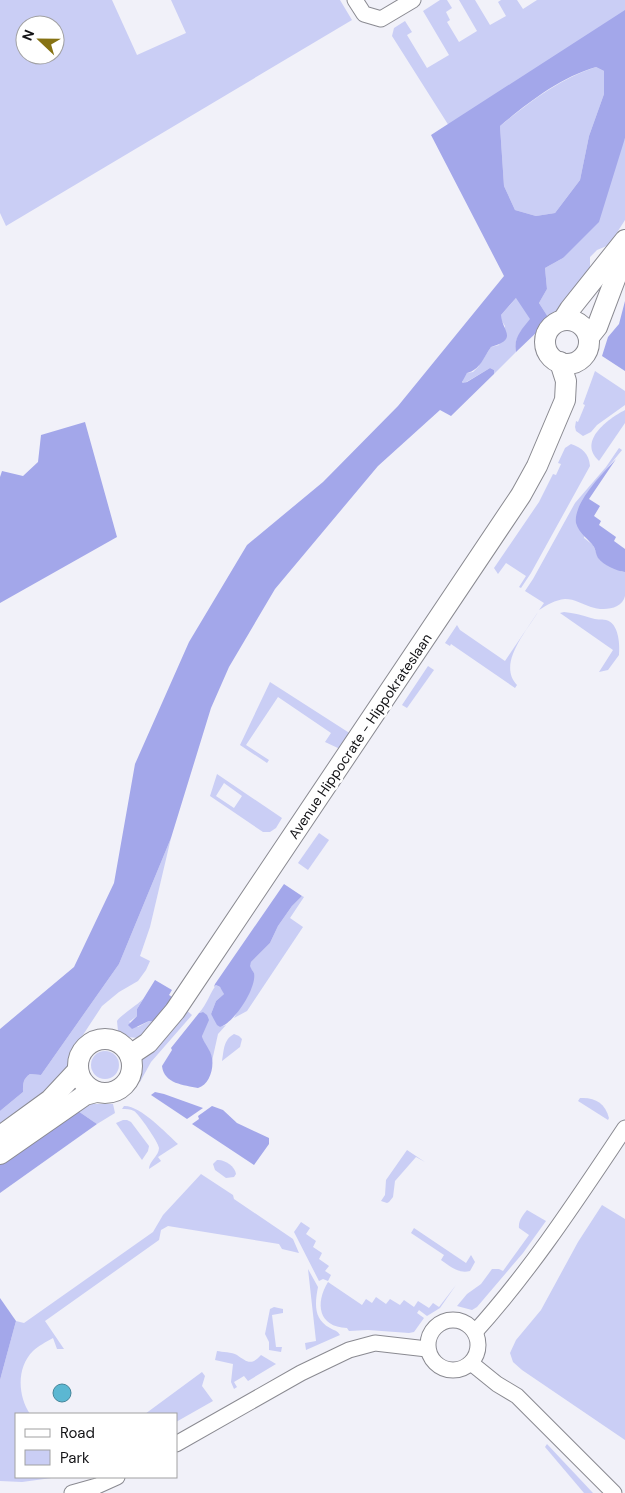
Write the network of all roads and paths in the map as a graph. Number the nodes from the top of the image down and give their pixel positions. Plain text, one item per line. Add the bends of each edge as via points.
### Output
1 (355, 0) edge
2 (413, 0) edge
3 (625, 240) edge
4 (625, 253) edge
5 (563, 320) junction
6 (589, 336) junction
7 (568, 361) junction
8 (130, 1055) junction
9 (78, 1070) junction
10 (96, 1092) junction
11 (625, 1128) edge
12 (0, 1137) edge
13 (0, 1154) edge
14 (475, 1332) junction
15 (428, 1348) junction
16 (471, 1363) junction
17 (178, 1443) edge
18 (115, 1478) edge
19 (72, 1493) edge
20 (614, 1493) edge

1 - 2 street via 364,14 381,19
3 - 5 street, Avenue Hippocrate - Hippokrateslaan
4 - 6 street via 597,327
5 - 6 street via 579,323
5 - 7 street, Avenue Hippocrate - Hippokrateslaan via 552,326 546,340 547,349 550,355
6 - 7 street via 587,351
7 - 8 street, Avenue Hippocrate - Hippokrateslaan via 565,400 537,466 500,528 175,1011 148,1043
8 - 9 street via 115,1040 103,1038 85,1047 80,1054
8 - 10 street via 132,1072 124,1086 110,1093
9 - 10 street via 84,1083
9 - 12 street via 50,1100
10 - 13 street via 86,1095
11 - 14 street via 563,1221
14 - 15 street via 461,1321 444,1321 431,1332
14 - 16 street via 478,1351
15 - 16 street via 434,1363 449,1370 465,1368
15 - 17 street via 375,1344 348,1350
16 - 20 street via 516,1396
18 - 19 street

